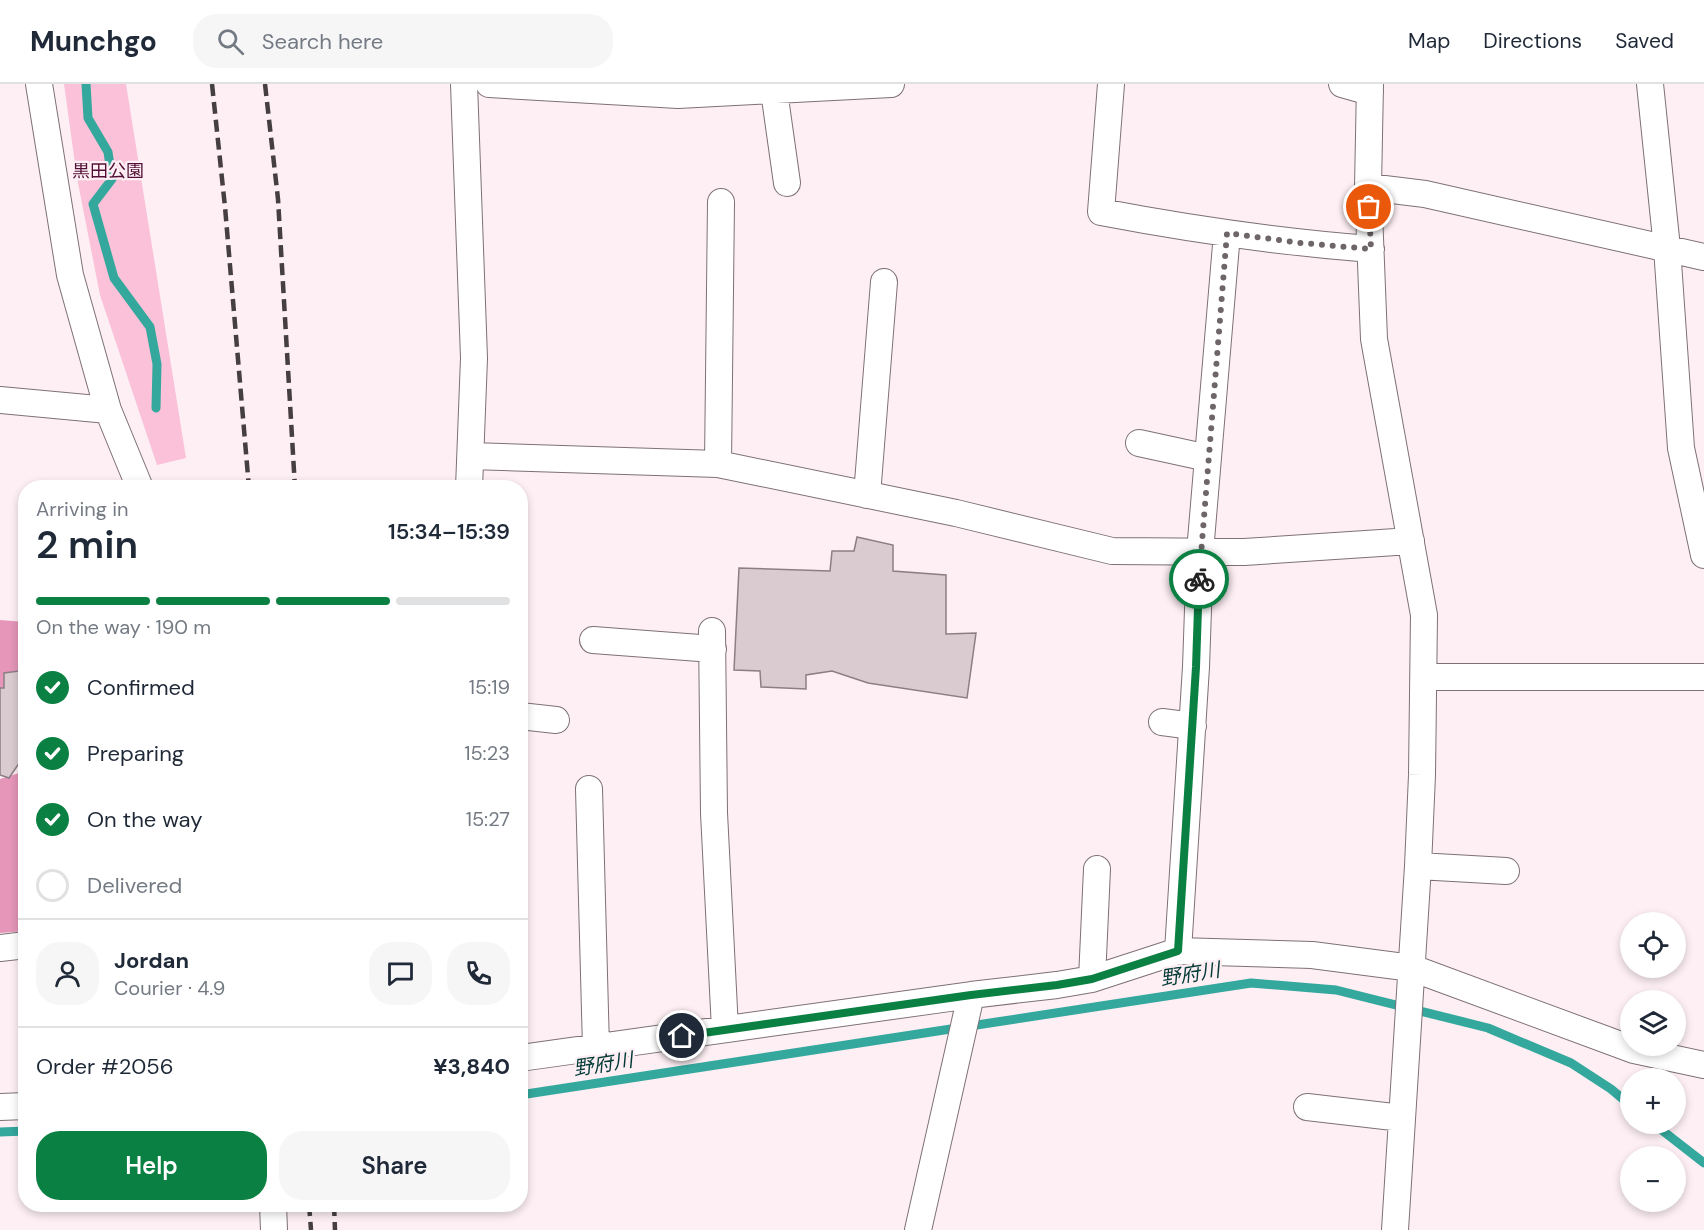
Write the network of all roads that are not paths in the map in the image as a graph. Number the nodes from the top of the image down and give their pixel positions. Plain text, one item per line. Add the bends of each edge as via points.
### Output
1 (39, 84) edge
2 (464, 84) edge
3 (489, 84) edge
4 (891, 84) edge
5 (1111, 84) edge
6 (1342, 84) edge
7 (1650, 84) edge
8 (1370, 88) edge
9 (760, 89) edge
10 (787, 183) dead end
11 (1368, 187) junction
12 (721, 202) dead end
13 (1227, 233) junction
14 (1667, 248) junction
15 (1371, 249) junction
16 (1704, 258) edge
17 (884, 282) dead end
18 (0, 400) edge
19 (108, 410) junction
20 (1139, 443) dead end
21 (471, 456) junction
22 (1208, 458) junction
23 (718, 464) junction
24 (137, 480) edge
25 (470, 480) edge
26 (867, 495) junction
27 (1411, 542) junction
28 (1200, 552) junction
29 (1704, 555) edge
30 (593, 640) dead end
31 (1424, 676) junction
32 (1704, 677) edge
33 (528, 717) edge
34 (556, 720) dead end
35 (1162, 722) dead end
36 (1193, 726) junction
37 (589, 789) dead end
38 (1418, 866) junction
39 (1097, 869) dead end
40 (1506, 871) dead end
41 (18, 946) edge
42 (0, 948) edge
43 (1178, 951) junction
44 (1412, 976) junction
45 (1092, 979) junction
46 (970, 1000) junction
47 (725, 1029) junction
48 (596, 1048) junction
49 (528, 1057) edge
50 (1704, 1065) edge
51 (18, 1106) edge
52 (0, 1107) edge
53 (1307, 1107) dead end
54 (1402, 1118) junction
55 (273, 1212) edge
56 (274, 1230) edge
57 (918, 1230) edge
58 (1395, 1230) edge

1 - 19 street via 70,276
2 - 21 street via 474,358
3 - 9 street via 678,95
4 - 9 street
5 - 13 street via 1101,212
6 - 8 street
7 - 14 street
8 - 11 street
9 - 10 street
11 - 14 street via 1425,194
11 - 15 street
12 - 23 street
13 - 15 street
13 - 22 street
14 - 16 street
14 - 29 street via 1681,448
15 - 27 street via 1374,339
17 - 26 street
18 - 19 street
19 - 24 street
20 - 22 street
21 - 23 street
21 - 25 street
22 - 28 street
23 - 26 street
26 - 28 street via 1112,551
27 - 28 street
27 - 31 street via 1424,615
28 - 36 street
30 - 47 street via 712,640 714,813
31 - 32 street
31 - 38 street
33 - 34 street
35 - 36 street
36 - 43 street
37 - 48 street
38 - 40 street
38 - 44 street
39 - 45 street
41 - 42 street
43 - 44 street via 1312,955
43 - 45 street
44 - 50 street via 1634,1050
44 - 54 street
45 - 46 street
46 - 47 street
46 - 57 street
47 - 48 street
48 - 49 street
51 - 52 street
53 - 54 street
54 - 58 street
55 - 56 street

